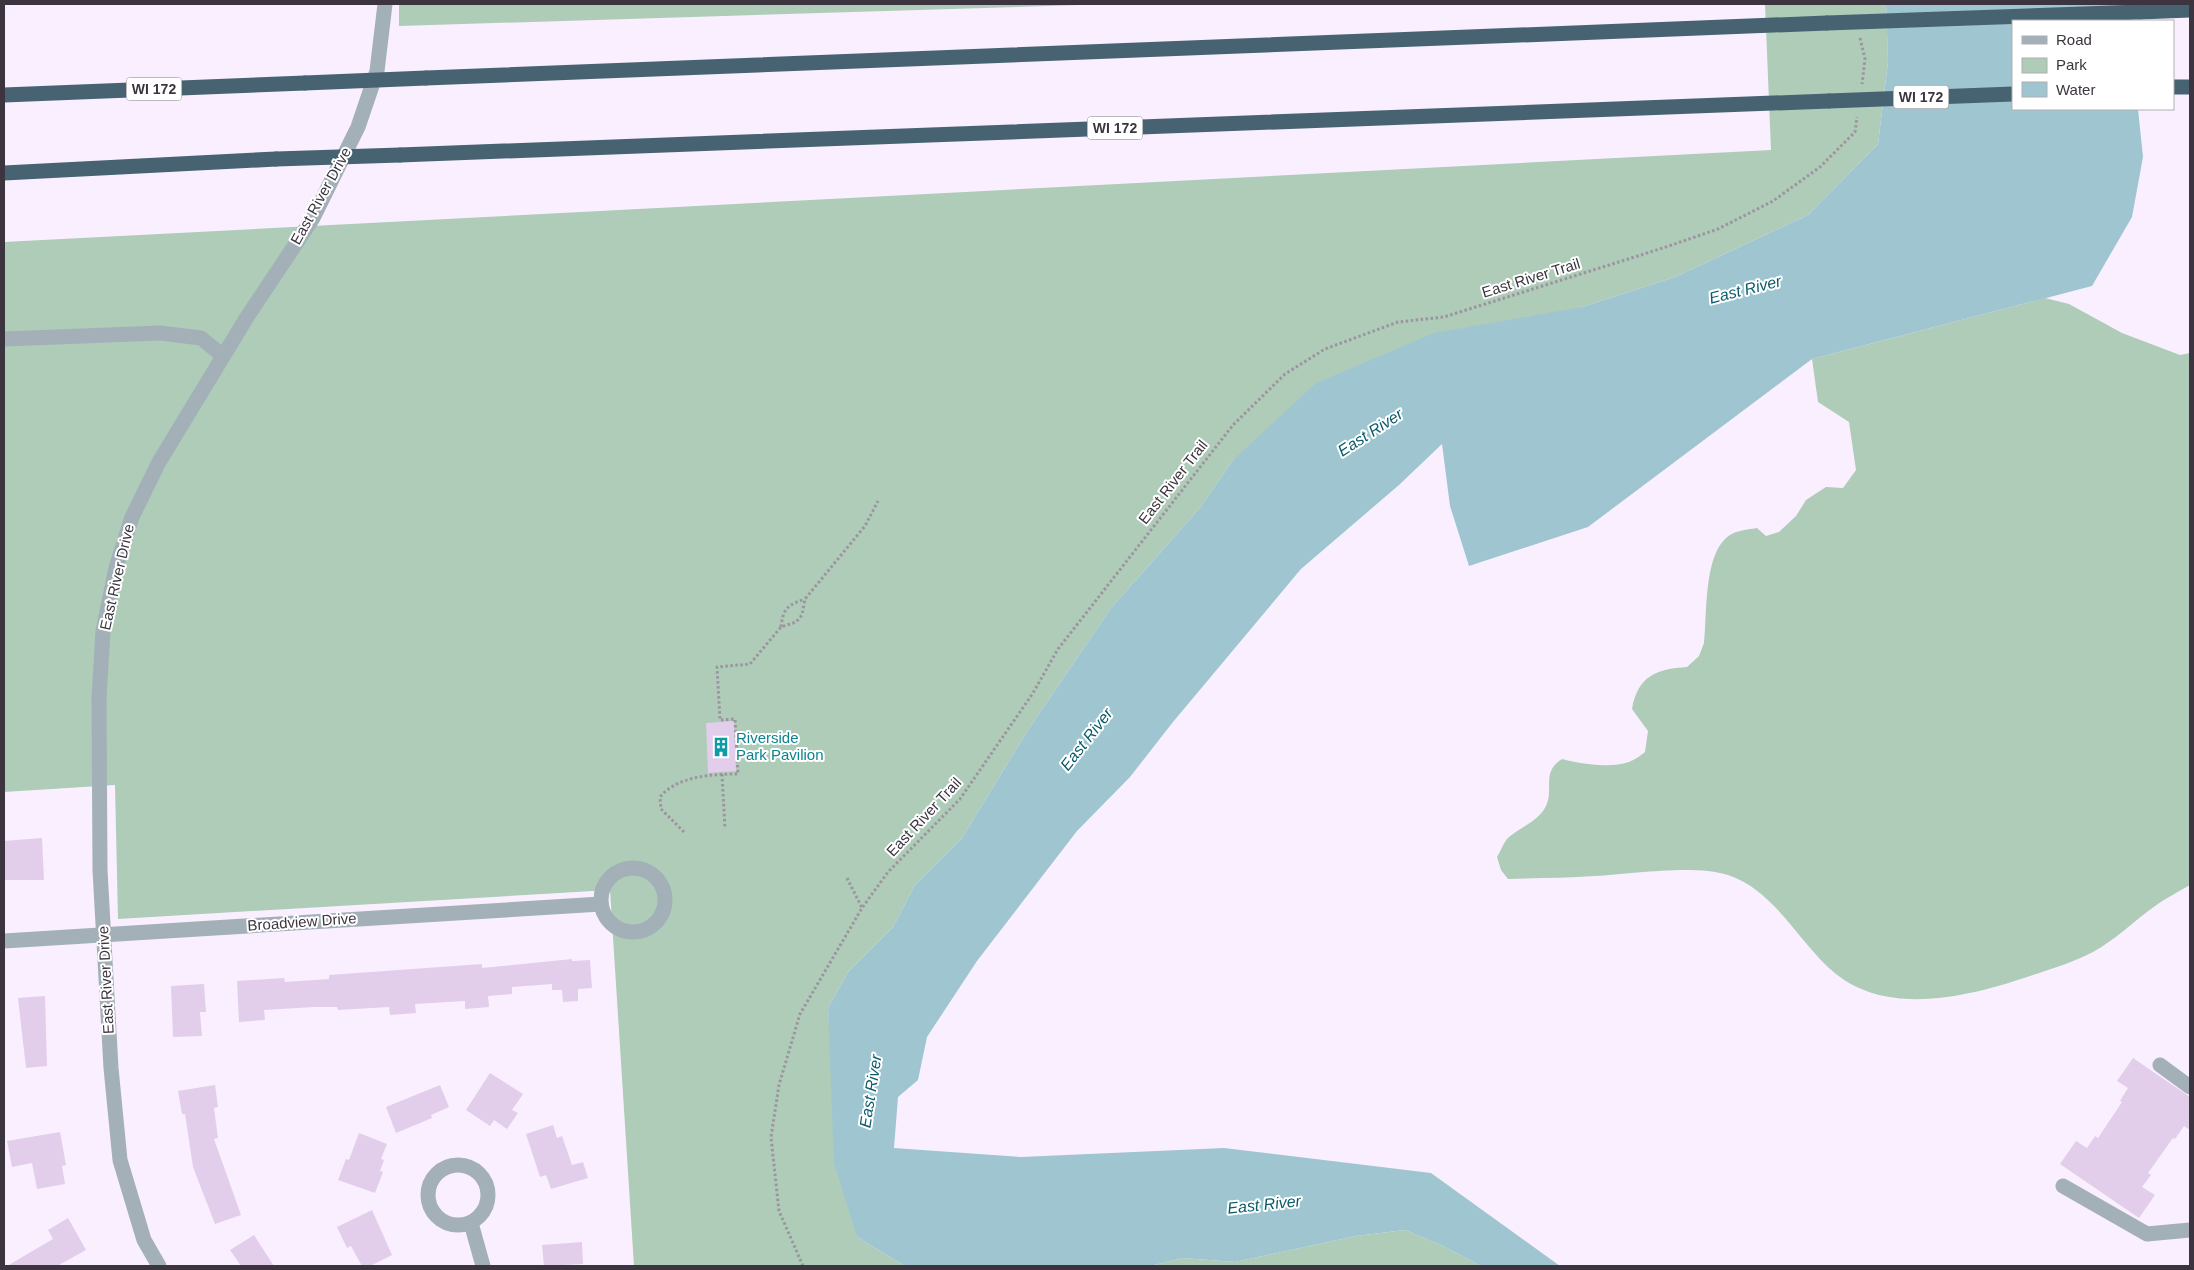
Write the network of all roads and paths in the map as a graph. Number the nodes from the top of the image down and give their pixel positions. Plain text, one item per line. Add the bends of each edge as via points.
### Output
1 (385, 4) edge
2 (2190, 10) edge
3 (1859, 32) dead end
4 (1861, 87) dead end
5 (2174, 87) edge
6 (2190, 87) edge
7 (2012, 94) edge
8 (4, 95) edge
9 (1857, 114) dead end
10 (4, 173) edge
11 (4, 339) edge
12 (223, 356) junction
13 (878, 501) dead end
14 (805, 599) junction
15 (781, 627) junction
16 (722, 774) junction
17 (725, 830) dead end
18 (684, 832) dead end
19 (847, 878) dead end
20 (601, 904) junction
21 (862, 908) junction
22 (104, 934) junction
23 (4, 941) edge
24 (2160, 1065) dead end
25 (2190, 1088) edge
26 (2063, 1186) dead end
27 (471, 1223) junction
28 (2190, 1230) edge
29 (159, 1266) edge
30 (483, 1266) edge
31 (803, 1266) edge

1 - 12 street, East River Drive via 377,71 358,127 313,218
2 - 8 highway, WI 172, bridge
3 - 4 path via 1865,59
5 - 6 highway
7 - 10 highway, WI 172, bridge via 276,159
9 - 21 path, East River Trail via 1855,132 1820,167 1774,200 1718,229 1444,317 1398,322 1325,349 1285,374 1233,425 1191,477 1058,649 1033,694 960,799 888,872
11 - 12 street via 160,332 201,338
12 - 22 street, East River Drive via 159,462 132,517 116,568 104,631 99,698 100,870
13 - 14 path via 865,526
14 - 15 path via 802,615 796,622
14 - 15 path via 790,604 783,612
15 - 16 path via 750,664 717,667 720,720 735,719 738,774
16 - 17 path
16 - 18 path via 704,774 666,790 660,797 661,809
19 - 21 path
20 - 20 street via 611,923 631,932 651,926 661,913 664,897 657,878 644,870 629,868 610,876 604,884
20 - 22 street, Broadview Drive
21 - 31 path, East River Trail via 800,1014 779,1085 771,1137 779,1211
22 - 23 street, Broadview Drive
22 - 29 street, East River Drive via 120,1160 144,1240
24 - 25 street
26 - 28 street via 2147,1234
27 - 27 street via 485,1209 488,1190 485,1180 470,1167 450,1166 434,1177 428,1195 430,1205 434,1214 451,1225
27 - 30 street

